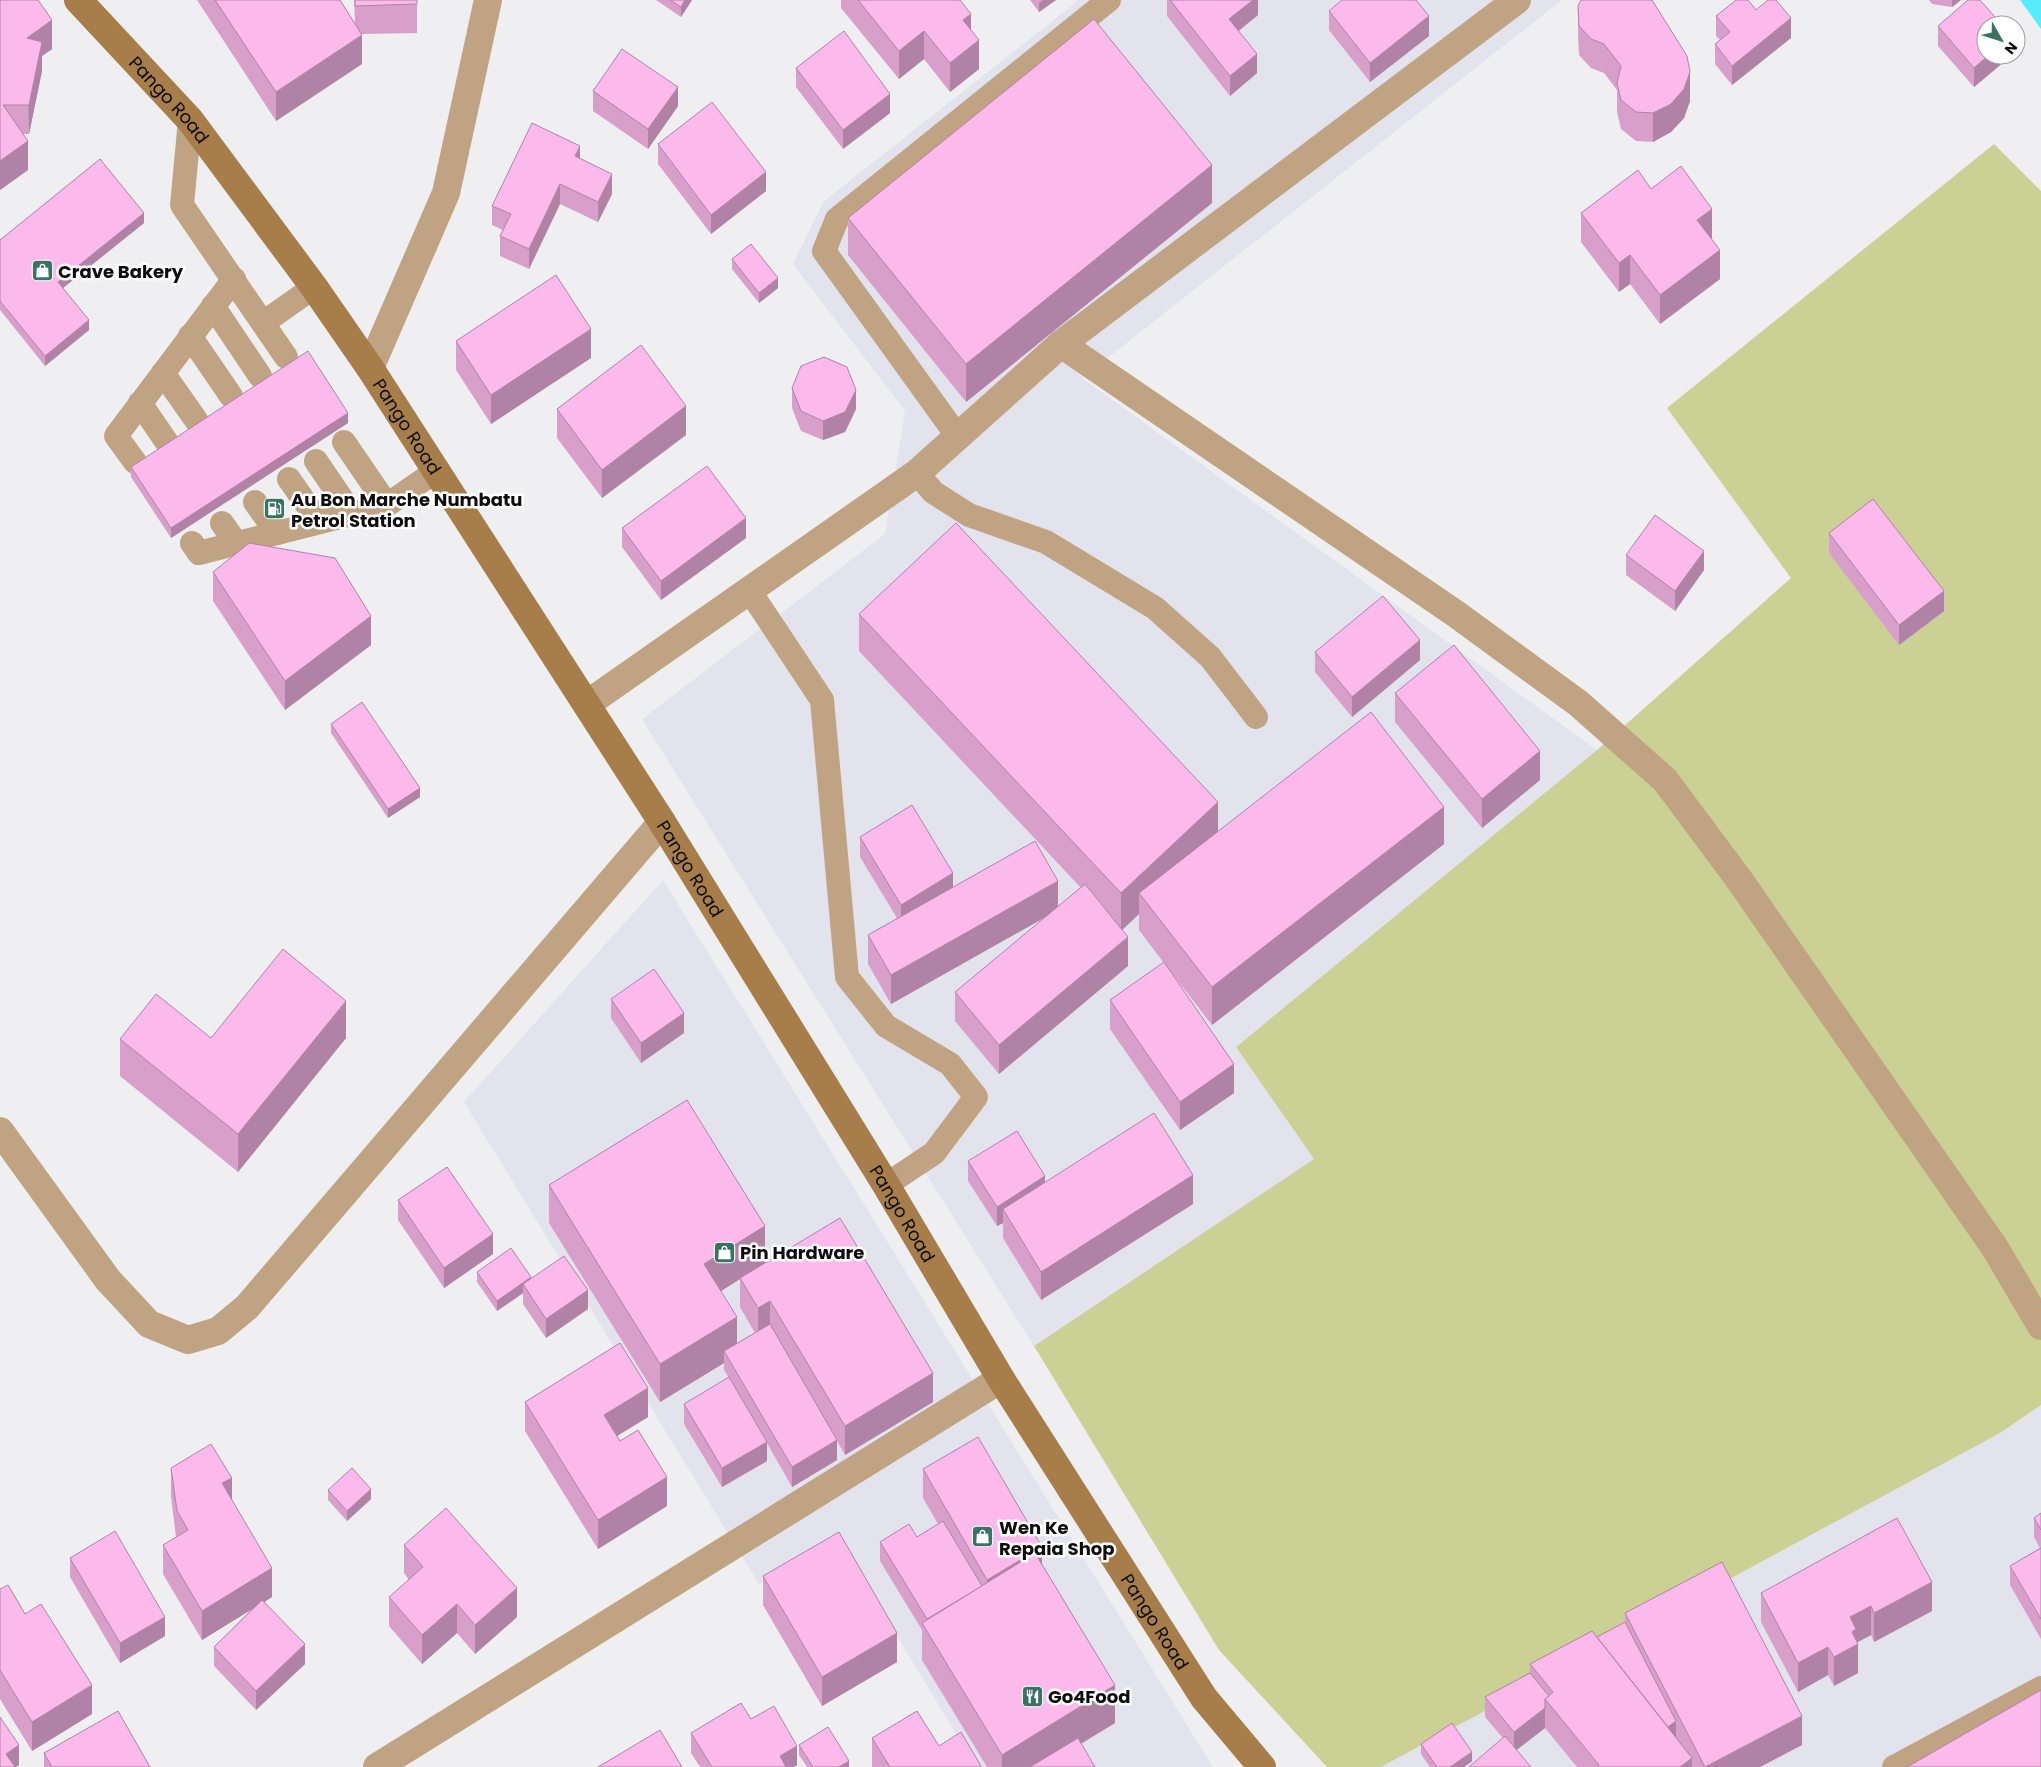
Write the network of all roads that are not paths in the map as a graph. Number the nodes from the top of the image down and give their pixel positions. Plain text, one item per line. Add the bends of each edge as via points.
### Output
1 (78, 0) edge
2 (488, 0) edge
3 (1109, 0) edge
4 (1517, 0) edge
5 (190, 120) junction
6 (234, 279) junction
7 (314, 287) junction
8 (213, 306) junction
9 (263, 323) junction
10 (190, 336) junction
11 (1061, 344) junction
12 (286, 357) dead end
13 (370, 368) junction
14 (163, 373) junction
15 (260, 376) dead end
16 (231, 396) dead end
17 (140, 403) junction
18 (196, 420) dead end
19 (958, 436) junction
20 (166, 440) dead end
21 (344, 442) dead end
22 (316, 461) dead end
23 (135, 462) edge
24 (436, 471) junction
25 (917, 473) junction
26 (289, 479) dead end
27 (255, 502) dead end
28 (387, 505) junction
29 (352, 514) junction
30 (319, 522) junction
31 (222, 523) dead end
32 (277, 533) junction
33 (192, 543) dead end
34 (236, 543) junction
35 (749, 590) junction
36 (587, 704) junction
37 (1256, 717) dead end
38 (662, 822) junction
39 (0, 1131) edge
40 (886, 1185) junction
41 (2041, 1326) edge
42 (1001, 1379) junction
43 (2041, 1688) edge
44 (377, 1767) edge
45 (1262, 1767) edge
46 (1894, 1767) edge

1 - 5 street, Pango Road
2 - 13 street via 446,193
3 - 19 lane via 837,219 824,251
4 - 11 street
5 - 6 lane via 182,205
5 - 7 street, Pango Road
6 - 8 lane
6 - 9 lane
7 - 9 lane
7 - 13 street, Pango Road
8 - 10 lane
8 - 15 lane
9 - 12 lane
10 - 14 lane
10 - 16 lane
11 - 19 street
11 - 41 street via 1456,614 1578,704 1665,780 1738,878 1996,1248
13 - 24 street, Pango Road
14 - 17 lane
14 - 18 lane
17 - 20 lane
17 - 23 lane via 116,436
19 - 25 street
21 - 28 lane
22 - 29 lane
24 - 28 lane
24 - 36 street, Pango Road
25 - 35 street
25 - 37 lane via 933,492 969,515 1046,542 1155,608 1210,657
26 - 30 lane
27 - 32 lane
28 - 29 lane
29 - 30 lane
30 - 32 lane
31 - 34 lane
32 - 34 lane
33 - 34 lane via 199,553
35 - 36 street
35 - 40 lane via 822,700 847,977 886,1026 950,1064 976,1097 934,1153
36 - 38 street, Pango Road
38 - 39 street via 247,1307 218,1331 188,1340 149,1324 108,1280
38 - 40 street, Pango Road
40 - 42 street, Pango Road
42 - 44 street
42 - 45 street, Pango Road via 1204,1698
43 - 46 lane

